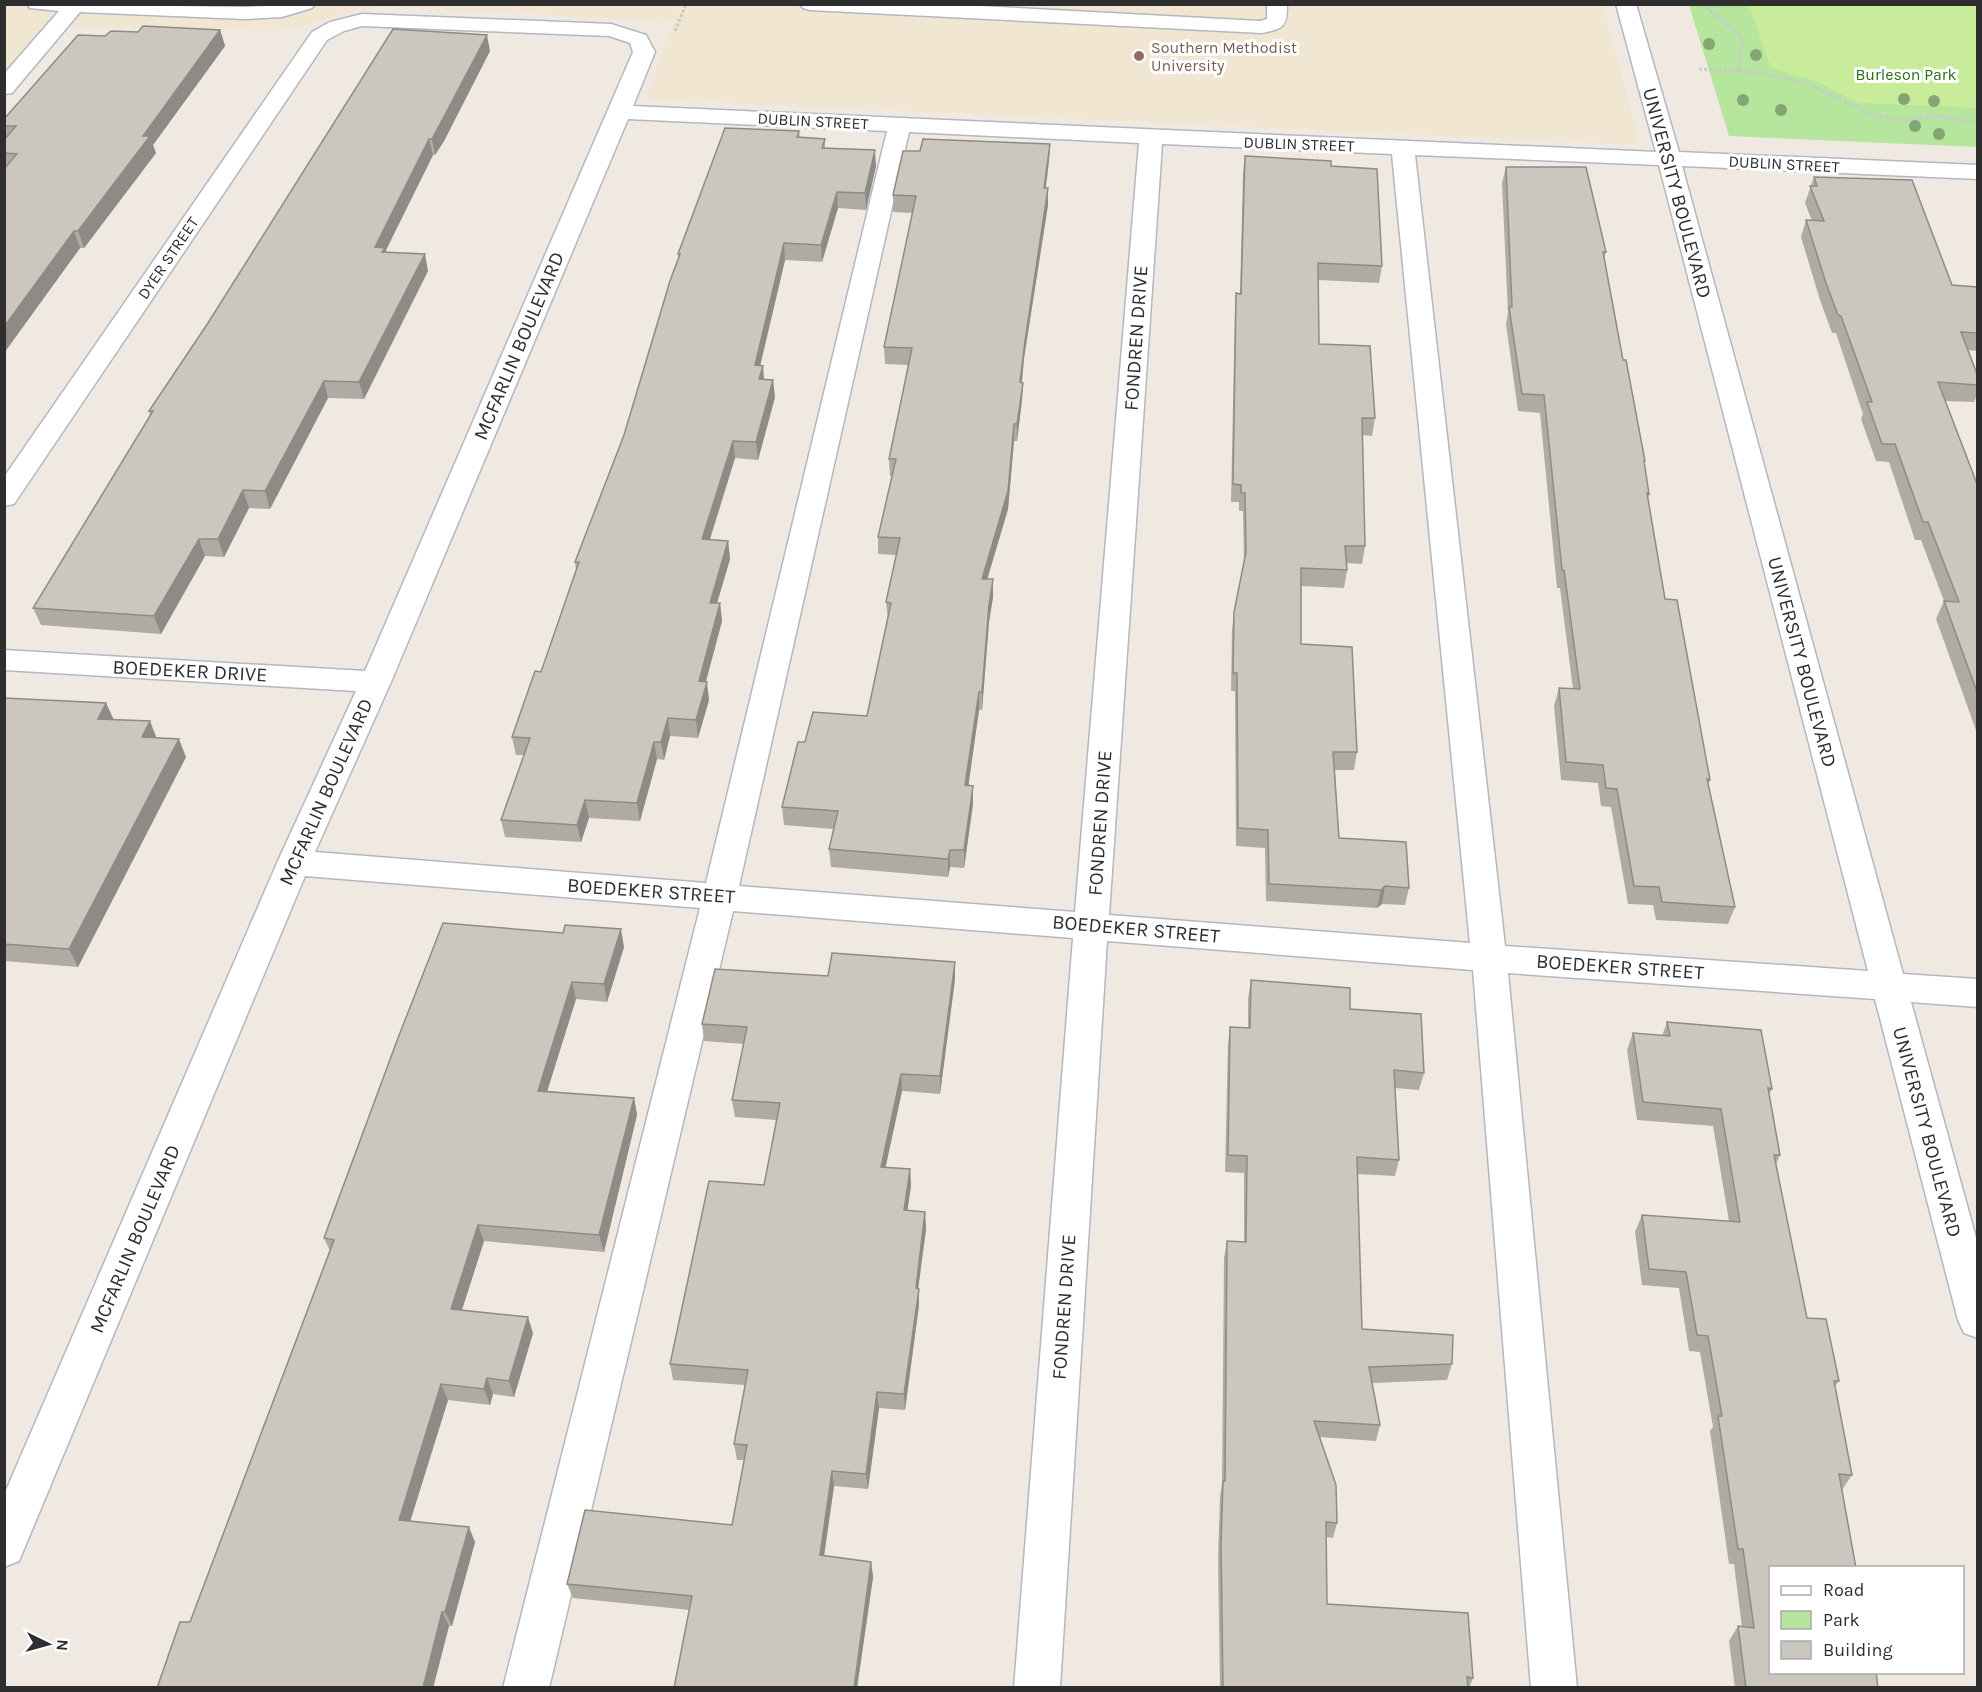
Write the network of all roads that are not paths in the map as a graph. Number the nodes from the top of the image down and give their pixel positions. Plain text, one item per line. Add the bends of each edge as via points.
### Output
1 (37, 4) edge
2 (304, 4) edge
3 (810, 4) edge
4 (1277, 4) edge
5 (1626, 4) edge
6 (75, 5) edge
7 (639, 39) joint
8 (4, 88) edge
9 (620, 112) junction
10 (900, 125) junction
11 (1151, 137) junction
12 (1403, 148) junction
13 (1669, 159) junction
14 (1977, 172) edge
15 (4, 498) edge
16 (4, 660) edge
17 (376, 682) junction
18 (294, 863) junction
19 (720, 896) junction
20 (1092, 926) junction
21 (1489, 958) junction
22 (1887, 987) junction
23 (1977, 993) edge
24 (1977, 1320) edge
25 (4, 1546) edge
26 (526, 1688) edge
27 (1037, 1688) edge
28 (1554, 1688) edge

1 - 6 street
2 - 6 street via 282,11 245,13
3 - 4 street via 1262,27 1277,22
5 - 13 street, UNIVERSITY BOULEVARD
6 - 8 street
7 - 9 street, MCFARLIN BOULEVARD via 644,52
7 - 15 street, DYER STREET via 611,30 362,20 337,26 319,36
9 - 10 street, DUBLIN STREET
9 - 17 street, MCFARLIN BOULEVARD
10 - 11 street, DUBLIN STREET
10 - 19 street
11 - 12 street, DUBLIN STREET
11 - 20 street, FONDREN DRIVE
12 - 13 street, DUBLIN STREET
12 - 21 street
13 - 14 street, DUBLIN STREET
13 - 22 street, UNIVERSITY BOULEVARD
16 - 17 street, BOEDEKER DRIVE
17 - 18 street, MCFARLIN BOULEVARD
18 - 19 street, BOEDEKER STREET
18 - 25 street, MCFARLIN BOULEVARD
19 - 20 street, BOEDEKER STREET
19 - 26 street
20 - 21 street, BOEDEKER STREET
20 - 27 street, FONDREN DRIVE
21 - 22 street, BOEDEKER STREET
21 - 28 street
22 - 23 street, BOEDEKER STREET
22 - 24 street, UNIVERSITY BOULEVARD

